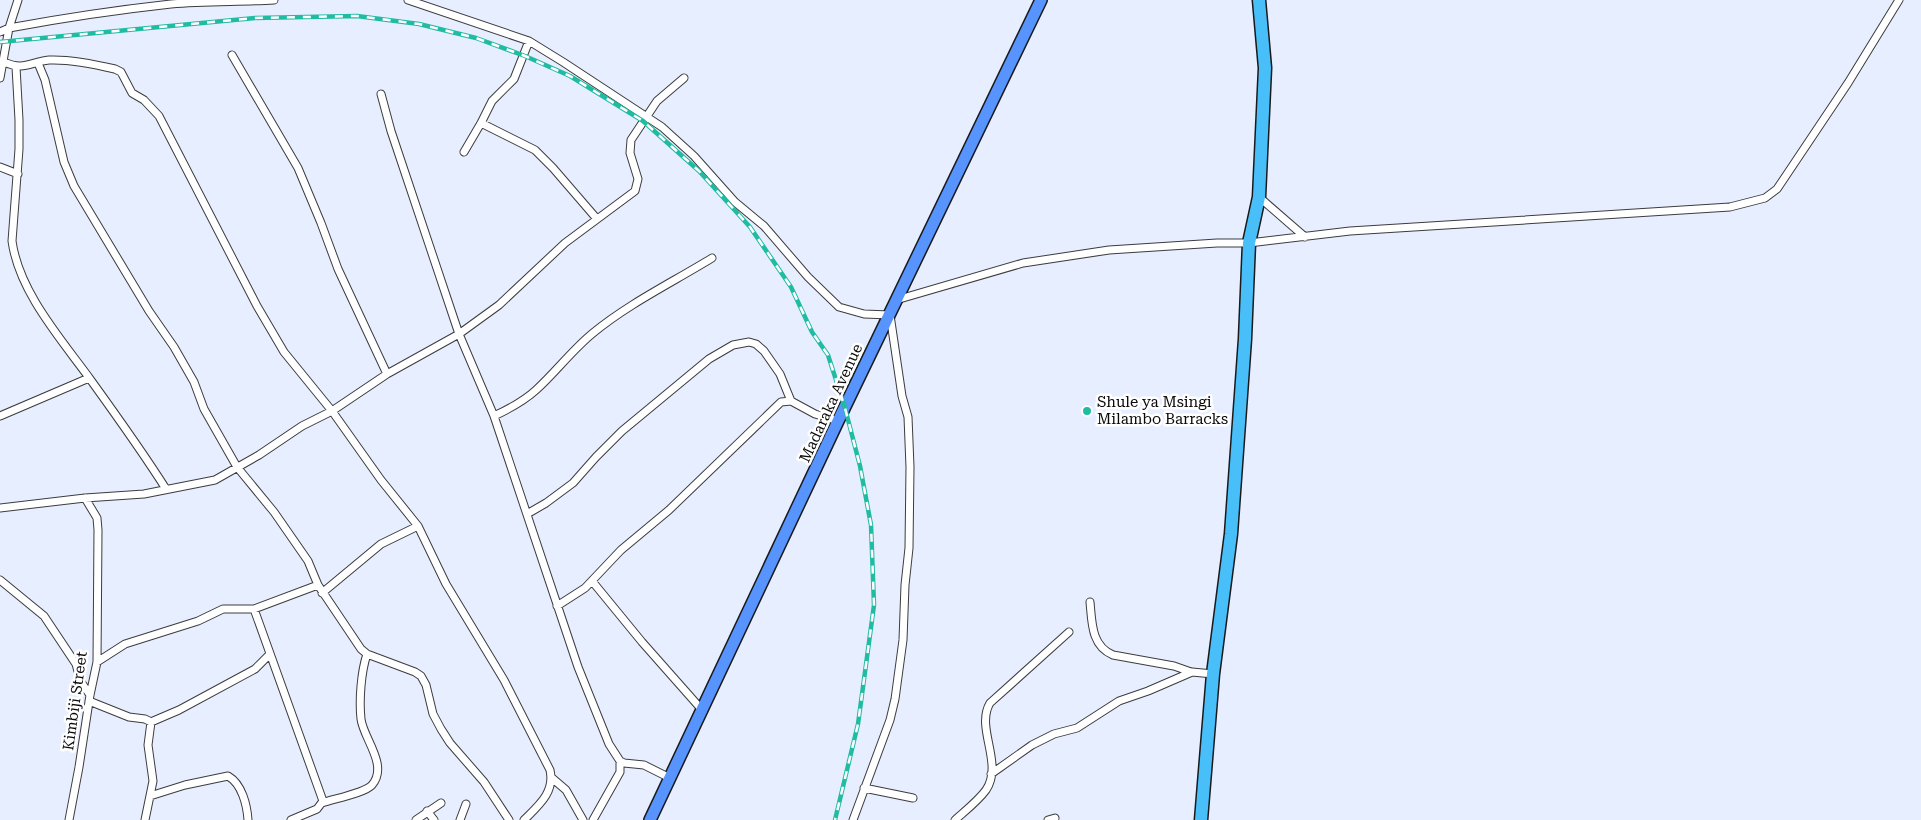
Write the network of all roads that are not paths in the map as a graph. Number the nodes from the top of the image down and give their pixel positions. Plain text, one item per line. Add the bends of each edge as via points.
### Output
1 (18, 0) edge
2 (274, 0) edge
3 (408, 0) edge
4 (1041, 0) edge
5 (1259, 0) edge
6 (1899, 0) edge
7 (9, 28) junction
8 (0, 32) edge
9 (529, 41) junction
10 (232, 55) dead end
11 (38, 63) junction
12 (2, 66) edge
13 (16, 67) junction
14 (0, 78) edge
15 (684, 78) dead end
16 (381, 94) dead end
17 (646, 116) junction
18 (481, 123) junction
19 (464, 152) dead end
20 (0, 167) edge
21 (18, 174) junction
22 (1259, 197) junction
23 (597, 219) junction
24 (1305, 237) junction
25 (1249, 243) junction
26 (712, 258) dead end
27 (896, 300) junction
28 (890, 315) junction
29 (459, 334) junction
30 (387, 374) junction
31 (89, 378) junction
32 (791, 401) junction
33 (332, 411) junction
34 (0, 416) edge
35 (494, 416) junction
36 (838, 421) junction
37 (237, 467) junction
38 (166, 489) junction
39 (85, 498) junction
40 (0, 508) edge
41 (527, 514) junction
42 (418, 526) junction
43 (0, 580) edge
44 (592, 581) junction
45 (318, 585) junction
46 (322, 592) junction
47 (1090, 602) dead end
48 (557, 606) junction
49 (254, 608) junction
50 (1069, 632) dead end
51 (270, 654) junction
52 (367, 654) junction
53 (97, 662) junction
54 (1192, 672) junction
55 (1214, 674) junction
56 (89, 698) junction
57 (703, 711) junction
58 (151, 722) junction
59 (620, 761) junction
60 (991, 774) junction
61 (552, 778) junction
62 (670, 778) junction
63 (864, 788) junction
64 (150, 796) junction
65 (913, 798) dead end
66 (322, 803) junction
67 (440, 803) dead end
68 (466, 804) dead end
69 (427, 810) junction
70 (69, 820) edge
71 (145, 820) edge
72 (248, 820) edge
73 (291, 820) edge
74 (416, 820) edge
75 (434, 820) edge
76 (460, 820) edge
77 (509, 820) edge
78 (524, 820) edge
79 (583, 820) edge
80 (593, 820) edge
81 (650, 820) edge
82 (853, 820) edge
83 (955, 820) edge
84 (1201, 820) edge

1 - 7 street
2 - 7 street via 195,2 107,11
3 - 9 street
4 - 27 main road, Madaraka Avenue
5 - 22 highway via 1265,68
6 - 24 street via 1817,130 1777,189 1765,198 1730,206 1350,231
7 - 8 street
7 - 12 street
9 - 17 street
9 - 18 street via 518,73 492,101
10 - 30 street via 298,168 338,269
11 - 13 street
11 - 33 street via 66,61 115,69 121,72 132,93 159,116 274,335 299,372
11 - 37 street via 64,162 74,186 174,347
12 - 13 street
12 - 14 street
13 - 21 street via 20,120
15 - 17 street via 662,95
16 - 29 street
17 - 23 street via 636,129 629,147 638,179 637,188
17 - 28 street via 694,156 839,307 864,314
18 - 19 street
18 - 23 street via 535,150
20 - 21 street
21 - 31 street via 12,241 20,272 31,294
22 - 24 street
22 - 25 highway
23 - 29 street via 565,243 499,305
24 - 25 street
25 - 27 street via 1159,246 1069,255 1023,263
25 - 55 highway via 1231,534
26 - 35 street via 635,303 594,332 536,391
27 - 28 main road, Madaraka Avenue
28 - 36 main road, Madaraka Avenue
28 - 63 street via 908,416 910,548 895,699
29 - 30 street
29 - 35 street
30 - 33 street
31 - 34 street
31 - 38 street
32 - 36 street via 815,414
32 - 41 street via 780,374 764,351 749,342 733,345 709,359 629,425 573,483
32 - 44 street via 777,405
33 - 37 street
33 - 42 street
35 - 41 street
36 - 57 main road, Madaraka Avenue
37 - 38 street via 215,480
37 - 45 street via 308,561
38 - 39 street via 118,497
39 - 40 street
39 - 53 street, Kimbiji Street via 97,518 98,530
41 - 48 street
42 - 46 street via 380,544
42 - 61 street via 446,584 504,680
43 - 56 street via 44,616 76,664
44 - 48 street
44 - 57 street
45 - 46 street
45 - 49 street
46 - 52 street
47 - 54 street via 1094,634 1105,652
48 - 59 street via 595,711
49 - 51 street
49 - 53 street via 223,609 125,644
50 - 60 street via 990,703 984,718 991,748
51 - 58 street via 255,669
51 - 66 street via 321,792
52 - 66 street via 362,675 361,720 377,760 375,780 368,788
52 - 77 street via 415,672 424,680 433,714 450,744 484,782
53 - 56 street, Kimbiji Street
54 - 55 street
54 - 60 street via 1118,701 1077,728 1043,739
55 - 84 highway
56 - 58 street via 129,717
56 - 70 street, Kimbiji Street
57 - 62 main road, Madaraka Avenue
58 - 64 street via 148,739 152,781
59 - 62 street via 644,765
59 - 80 street via 620,772
60 - 83 street via 986,790
61 - 78 street via 543,801
61 - 79 street via 566,790
62 - 81 main road, Madaraka Avenue
63 - 65 street
63 - 82 street
64 - 71 street
64 - 72 street via 228,776 245,801
66 - 73 street via 317,809
67 - 69 street
68 - 76 street
69 - 74 street
69 - 75 street

